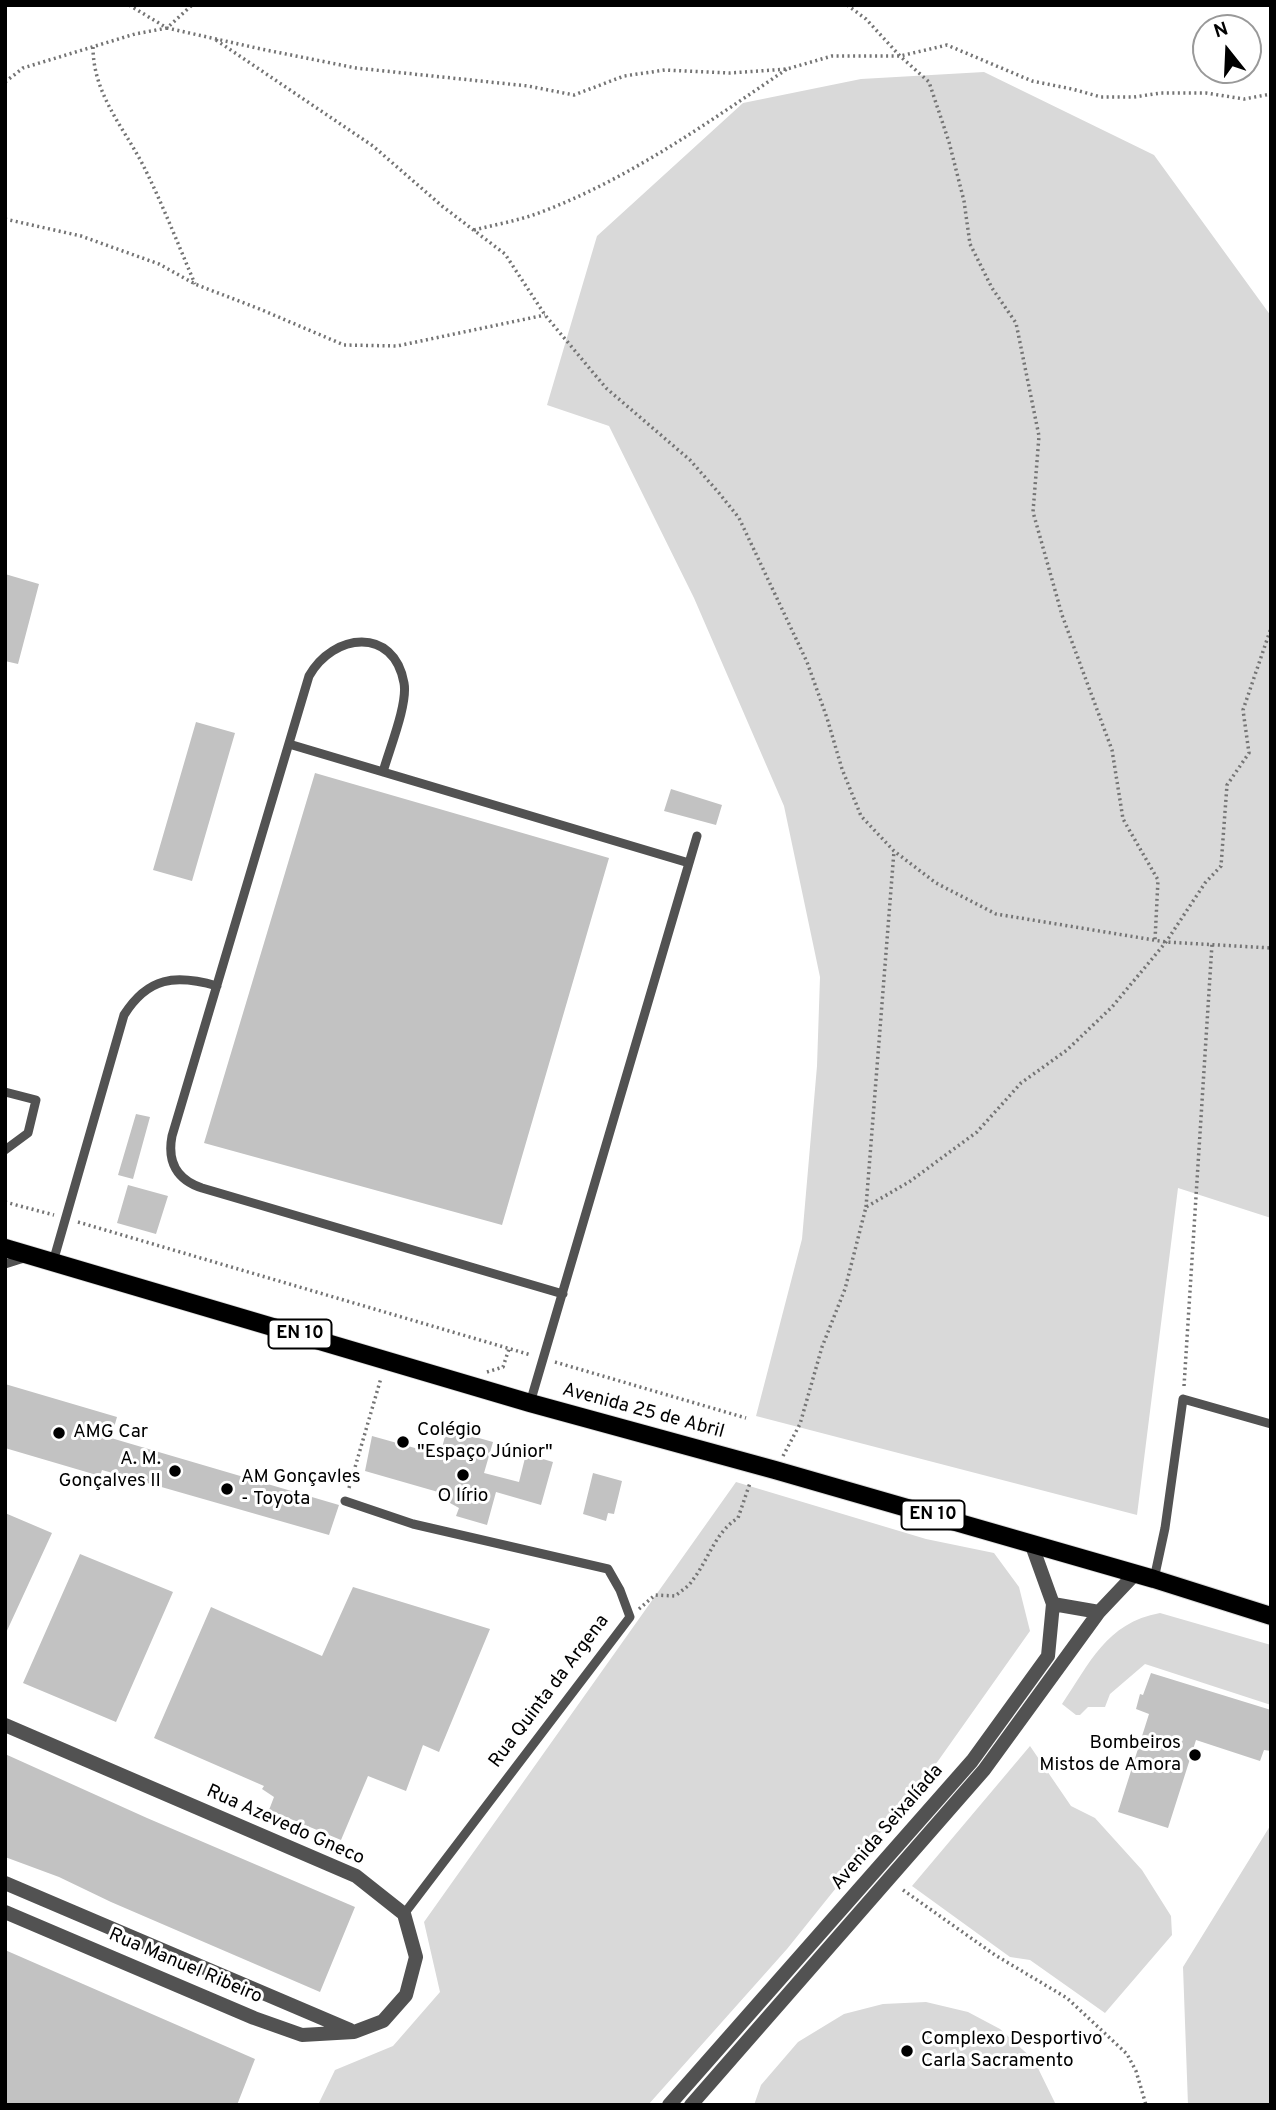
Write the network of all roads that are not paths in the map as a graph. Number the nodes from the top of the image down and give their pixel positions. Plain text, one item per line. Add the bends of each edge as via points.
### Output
1 (289, 744) junction
2 (383, 772) junction
3 (697, 836) dead end
4 (689, 863) junction
5 (217, 986) junction
6 (5, 1092) edge
7 (5, 1150) edge
8 (5, 1248) edge
9 (30, 1255) junction
10 (53, 1262) junction
11 (5, 1264) edge
12 (563, 1294) junction
13 (530, 1403) junction
14 (1271, 1424) edge
15 (345, 1502) road end
16 (1031, 1543) junction
17 (1135, 1574) junction
18 (1154, 1579) junction
19 (1053, 1604) junction
20 (1099, 1612) junction
21 (1271, 1616) edge
22 (5, 1725) edge
23 (5, 1883) edge
24 (5, 1912) edge
25 (404, 1914) junction
26 (354, 2032) junction
27 (669, 2105) edge
28 (691, 2105) edge

1 - 2 lane
1 - 2 lane via 316,664 340,645 370,643 394,659 405,685
1 - 5 lane
2 - 4 lane
3 - 4 lane
4 - 12 lane
5 - 10 lane via 183,978 162,981 130,1006 120,1025
5 - 12 lane via 171,1143 171,1160 186,1181
6 - 7 lane via 36,1100 28,1133
8 - 9 main road, Avenida 25 de Abril / EN 10
9 - 10 main road, Avenida 25 de Abril / EN 10
9 - 11 lane
10 - 13 main road, Avenida 25 de Abril / EN 10
12 - 13 lane
13 - 16 main road, Avenida 25 de Abril / EN 10
14 - 18 lane via 1183,1398
15 - 25 lane, Rua Quinta da Argena via 413,1524 608,1569 629,1617
16 - 17 main road, Avenida 25 de Abril / EN 10
16 - 19 street, Avenida Seixalíada
17 - 18 main road, Avenida 25 de Abril / EN 10
17 - 20 street, Avenida Seixalíada
18 - 21 main road, Avenida 25 de Abril / EN 10
19 - 20 street
19 - 27 street, Avenida Seixalíada via 1048,1656 972,1761
20 - 28 street, Avenida Seixalíada via 984,1770
22 - 25 street, Rua Azevedo Gneco via 356,1876
23 - 26 street
24 - 26 street, Rua Manuel Ribeiro via 302,2035
25 - 26 street via 416,1956 406,1995 383,2021

